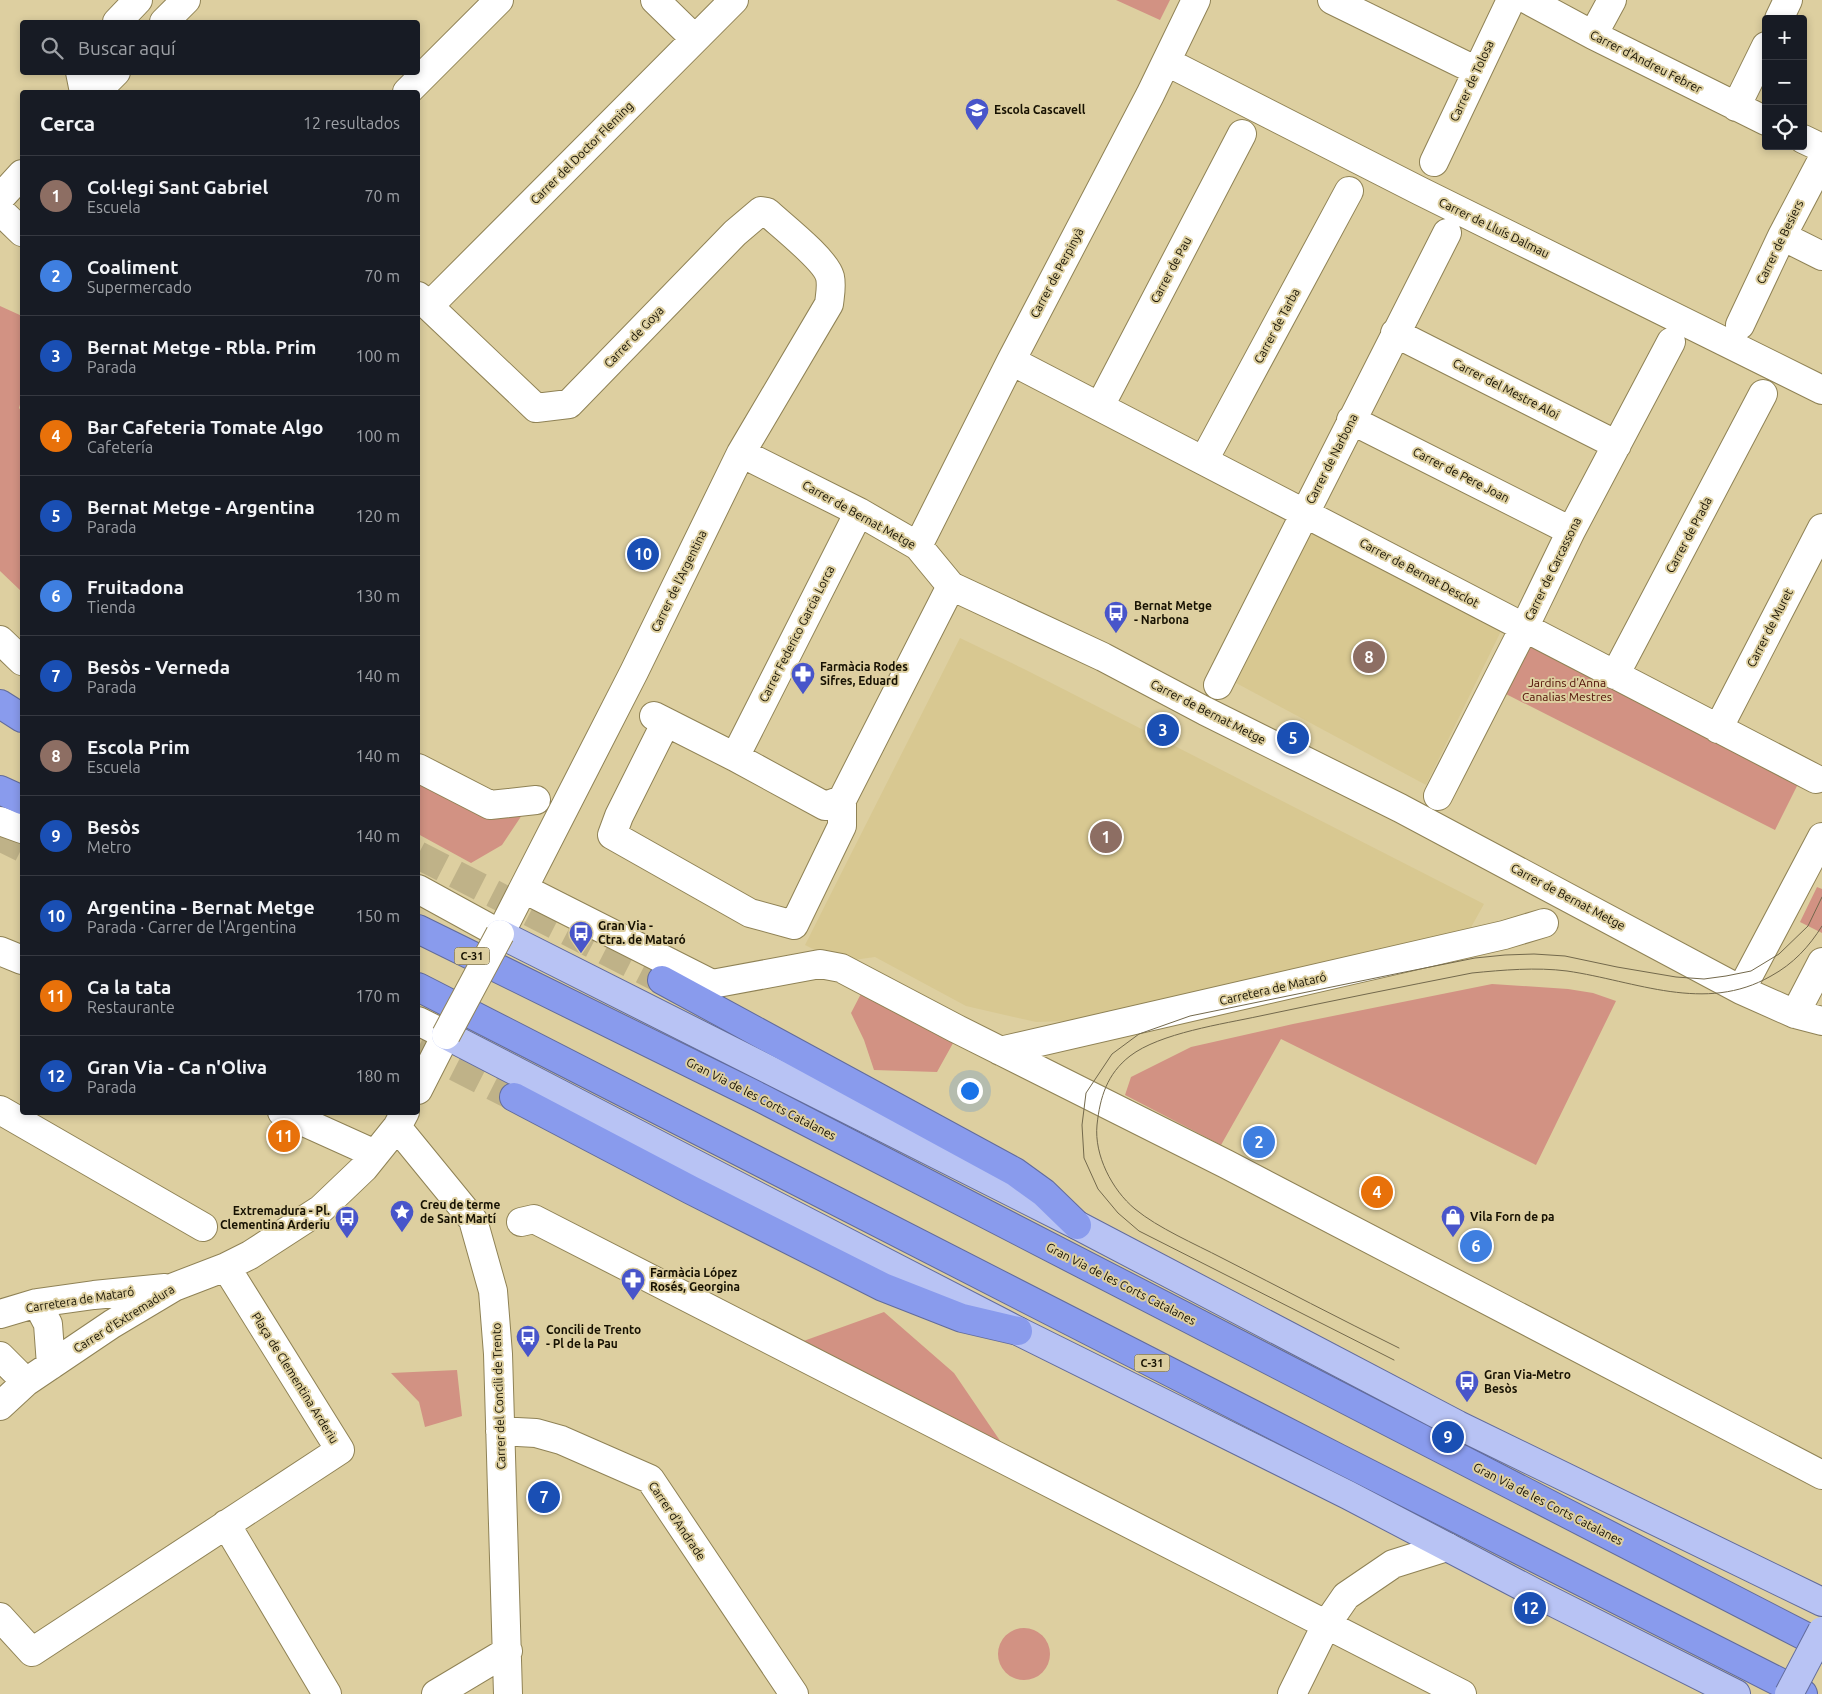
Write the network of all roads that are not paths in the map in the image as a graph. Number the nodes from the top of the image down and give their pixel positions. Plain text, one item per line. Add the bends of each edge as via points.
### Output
1 (138, 0) edge
2 (186, 0) edge
3 (499, 0) edge
4 (655, 0) edge
5 (734, 0) edge
6 (1196, 0) edge
7 (1332, 0) edge
8 (1511, 0) edge
9 (1528, 0) edge
10 (1612, 0) edge
11 (1788, 0) edge
12 (1781, 15) edge
13 (119, 20) edge
14 (166, 20) edge
15 (1593, 35) junction
16 (695, 39) junction
17 (1762, 54) edge
18 (1167, 62) junction
19 (1477, 71) junction
20 (81, 75) edge
21 (113, 75) edge
22 (84, 90) edge
23 (98, 90) edge
24 (410, 90) edge
25 (1736, 107) junction
26 (1762, 119) edge
27 (1242, 134) dead end
28 (1807, 141) edge
29 (1822, 148) edge
30 (1822, 160) edge
31 (1434, 162) dead end
32 (20, 176) edge
33 (1350, 191) dead end
34 (0, 198) edge
35 (0, 211) edge
36 (20, 230) edge
37 (1447, 233) dead end
38 (1782, 236) junction
39 (1822, 256) edge
40 (830, 274) joint
41 (423, 301) edge
42 (1740, 324) dead end
43 (1395, 333) junction
44 (1671, 342) dead end
45 (1023, 366) dead end
46 (1822, 390) edge
47 (1763, 394) dead end
48 (1100, 406) junction
49 (1352, 420) junction
50 (1617, 445) junction
51 (741, 453) junction
52 (1204, 460) junction
53 (859, 512) junction
54 (1304, 513) junction
55 (1822, 528) edge
56 (1571, 531) junction
57 (918, 546) junction
58 (951, 586) junction
59 (1524, 628) junction
60 (0, 640) edge
61 (20, 659) edge
62 (1615, 675) junction
63 (1218, 685) dead end
64 (0, 704) edge
65 (20, 717) edge
66 (1718, 729) junction
67 (735, 757) junction
68 (420, 769) edge
69 (1816, 779) dead end
70 (1438, 796) dead end
71 (536, 800) dead end
72 (842, 800) junction
73 (0, 821) edge
74 (20, 828) edge
75 (1822, 837) edge
76 (524, 889) junction
77 (420, 891) edge
78 (1544, 922) dead end
79 (420, 930) edge
80 (500, 934) junction
81 (0, 951) edge
82 (20, 959) edge
83 (1822, 962) edge
84 (662, 980) tunnel mouth
85 (420, 988) edge
86 (1741, 990) junction
87 (1795, 1014) junction
88 (1822, 1021) edge
89 (420, 1022) edge
90 (446, 1035) junction
91 (1000, 1051) junction
92 (420, 1086) edge
93 (514, 1097) tunnel mouth
94 (0, 1110) edge
95 (289, 1115) edge
96 (401, 1120) edge
97 (376, 1154) junction
98 (521, 1222) dead end
99 (1077, 1225) junction
100 (203, 1227) dead end
101 (226, 1267) junction
102 (174, 1287) junction
103 (13, 1314) edge
104 (1018, 1331) junction
105 (0, 1356) edge
106 (51, 1365) junction
107 (26, 1382) junction
108 (0, 1406) edge
109 (500, 1430) junction
110 (1822, 1475) edge
111 (226, 1524) junction
112 (1447, 1547) junction
113 (1822, 1602) edge
114 (0, 1617) edge
115 (1326, 1625) junction
116 (1822, 1631) edge
117 (1822, 1645) edge
118 (508, 1651) junction
119 (326, 1694) edge
120 (436, 1694) edge
121 (508, 1694) edge
122 (794, 1694) edge
123 (1292, 1694) edge
124 (1462, 1694) edge
125 (1736, 1694) edge
126 (1789, 1694) edge
127 (1803, 1694) edge

1 - 13 street
2 - 14 street
3 - 24 street
4 - 16 street
5 - 16 street, Carrer del Doctor Fleming
6 - 18 street, Carrer de Perpinyà
7 - 19 street
8 - 19 street, Carrer de Tolosa
9 - 15 street, Carrer d'Andreu Febrer
10 - 15 street
11 - 12 street
15 - 25 street, Carrer d'Andreu Febrer
16 - 41 street, Carrer del Doctor Fleming
17 - 25 street
18 - 46 street, Carrer de Lluís Dalmau
18 - 57 street, Carrer de Perpinyà
19 - 31 street, Carrer de Tolosa
20 - 22 street
21 - 23 street
25 - 26 street, Carrer d'Andreu Febrer
27 - 48 street, Carrer de Pau
28 - 29 street
30 - 38 street, Carrer de Besiers
32 - 34 street
33 - 52 street, Carrer de Tarba
35 - 36 street
37 - 43 street, Carrer de Narbona
38 - 39 street
38 - 42 street, Carrer de Besiers
40 - 41 street, Carrer de Goya via 816,256 767,212 761,211 735,233 570,404 536,408
40 - 51 street, Carrer de l'Argentina via 829,304
43 - 49 street, Carrer de Narbona
43 - 50 street, Carrer del Mestre Aloi
44 - 50 street, Carrer de Carcassona
45 - 48 street, Carrer de Bernat Desclot
47 - 62 street, Carrer de Prada
48 - 52 street, Carrer de Bernat Desclot
49 - 54 street, Carrer de Narbona
49 - 56 street, Carrer de Pere Joan
50 - 56 street, Carrer de Carcassona
51 - 53 street, Carrer de Bernat Metge
51 - 76 street, Carrer de l'Argentina
52 - 54 street, Carrer de Bernat Desclot
53 - 57 street, Carrer de Bernat Metge
53 - 67 street, Carrer Federico Garcia Lorca
54 - 59 street, Carrer de Bernat Desclot
54 - 63 street, Carrer de Narbona
55 - 66 street, Carrer de Muret
56 - 59 street, Carrer de Carcassona
57 - 58 street, Carrer de Bernat Metge
58 - 72 street
58 - 86 street, Carrer de Bernat Metge via 1103,657 1409,812
59 - 62 street, Carrer de Bernat Desclot
59 - 70 street, Carrer de Carcassona
60 - 61 street
62 - 66 street, Carrer de Bernat Desclot
64 - 65 highway
66 - 69 street, Carrer de Bernat Desclot
67 - 72 street via 825,806
67 - 72 street via 660,719 612,835 755,915 794,925 842,826
68 - 71 street via 490,804
73 - 74 street
75 - 86 street
76 - 80 street, Carrer de l'Argentina
76 - 91 street via 712,984 820,964 841,968
77 - 80 street
78 - 91 street, Carretera de Mataró via 1504,936
79 - 117 highway, Gran Via de les Corts Catalanes / C-31 via 769,1102
80 - 90 street, Carrer de l'Argentina, bridge
80 - 99 main road
81 - 82 street
83 - 87 street
84 - 99 highway via 1015,1172 1044,1193
85 - 127 highway, C-31
86 - 87 street, Carrer de Bernat Metge
87 - 88 street, Carrer de Bernat Metge
89 - 90 street
90 - 92 street
90 - 104 main road
91 - 110 street via 1235,1168
93 - 104 highway via 884,1286 962,1318
94 - 100 street
95 - 97 street
96 - 97 street, Carrer d'Extremadura
96 - 109 street, Carrer del Concili de Trento via 473,1220 493,1291
97 - 101 street, Carrer d'Extremadura via 322,1209
98 - 115 street via 534,1219
99 - 113 main road via 1458,1425
101 - 102 street, Carrer d'Extremadura
101 - 111 street, Plaça de Clementina Arderiu via 340,1450
102 - 103 street, Carretera de Mataró via 94,1295
102 - 106 street, Carrer d'Extremadura
103 - 106 street via 48,1324
104 - 112 main road
105 - 107 street
106 - 107 street, Carrer d'Extremadura
107 - 108 street, Carrer d'Extremadura
109 - 118 street, Carrer del Concili de Trento
109 - 122 street, Carrer d'Andrade via 536,1433 560,1440 650,1479
111 - 114 street, Plaça de Clementina Arderiu via 32,1652
111 - 119 street
112 - 115 street via 1393,1564 1346,1596
112 - 125 main road
115 - 123 street
115 - 124 street
116 - 126 main road, bridge
118 - 120 street
118 - 121 street, Carrer del Concili de Trento

